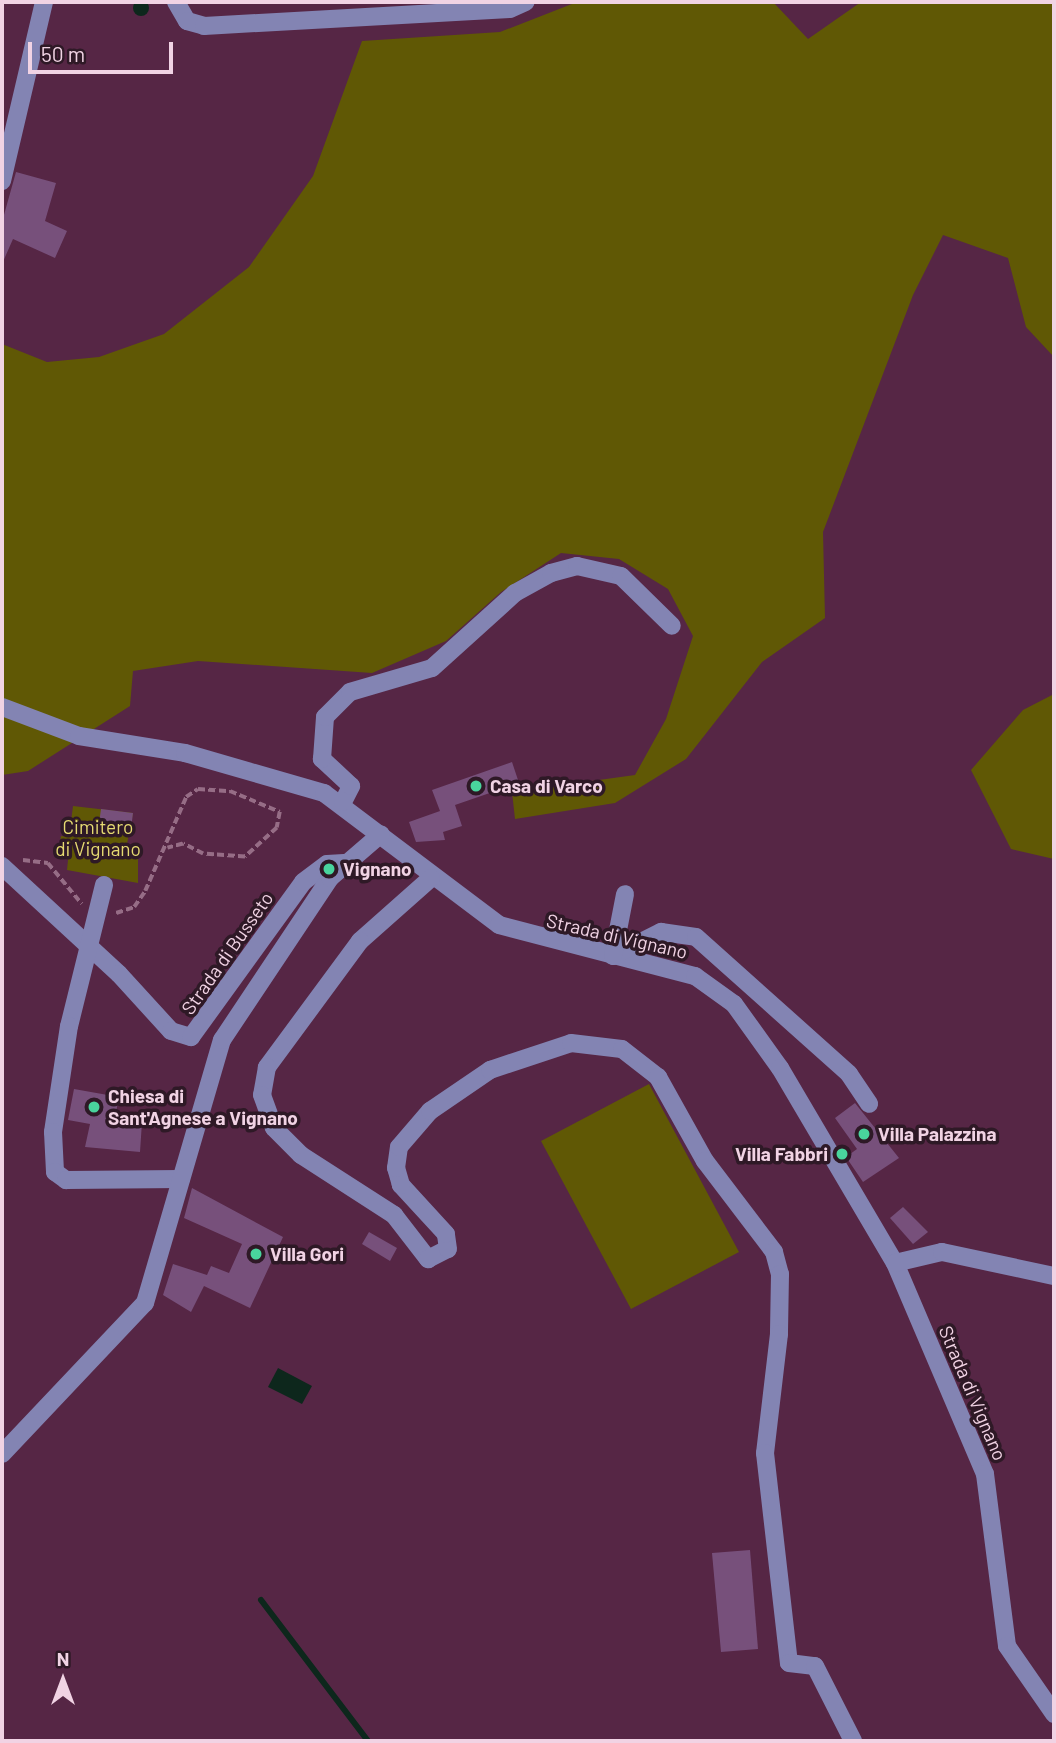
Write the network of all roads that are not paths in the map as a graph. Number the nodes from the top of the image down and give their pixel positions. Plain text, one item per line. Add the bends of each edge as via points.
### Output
1 (44, 2) edge
2 (176, 2) edge
3 (526, 2) edge
4 (2, 181) edge
5 (672, 626) dead end
6 (2, 707) edge
7 (343, 802) junction
8 (381, 834) junction
9 (344, 863) junction
10 (6, 870) edge
11 (430, 878) junction
12 (104, 885) dead end
13 (625, 894) dead end
14 (84, 945) junction
15 (613, 956) junction
16 (869, 1104) dead end
17 (181, 1179) junction
18 (895, 1263) junction
19 (1054, 1276) edge
20 (2, 1454) edge
21 (1054, 1714) edge
22 (853, 1741) edge

1 - 4 street
2 - 3 street via 187,21 204,26 510,9
5 - 7 street via 621,576 577,566 551,573 515,593 432,668 350,692 325,717 322,759 351,786
6 - 7 street, Strada di Vignano via 79,736 216,760
7 - 8 street, Strada di Vignano
8 - 9 street, Strada di Busseto
8 - 11 street, Strada di Vignano
9 - 14 street, Strada di Busseto via 327,864 303,882 191,1037 171,1031
9 - 17 street, Strada di Busseto via 227,1029
10 - 14 street, Strada di Busseto
11 - 15 street, Strada di Vignano via 523,936
11 - 22 street via 360,941 267,1067 262,1096 274,1128 302,1155 394,1215 428,1259 448,1249 446,1234 401,1185 396,1168 399,1147 430,1111 490,1070 571,1043 622,1049 658,1077 705,1161 774,1252 779,1323 765,1453 789,1663 815,1666
12 - 14 street
13 - 15 street
14 - 17 street via 55,1115 55,1172 66,1180
15 - 16 street via 661,932 696,937 849,1074
15 - 18 street, Strada di Vignano via 695,976 734,1004 780,1068
17 - 20 street, Strada di Busseto via 145,1303
18 - 19 street via 942,1252
18 - 21 street, Strada di Vignano via 985,1474 1007,1646

